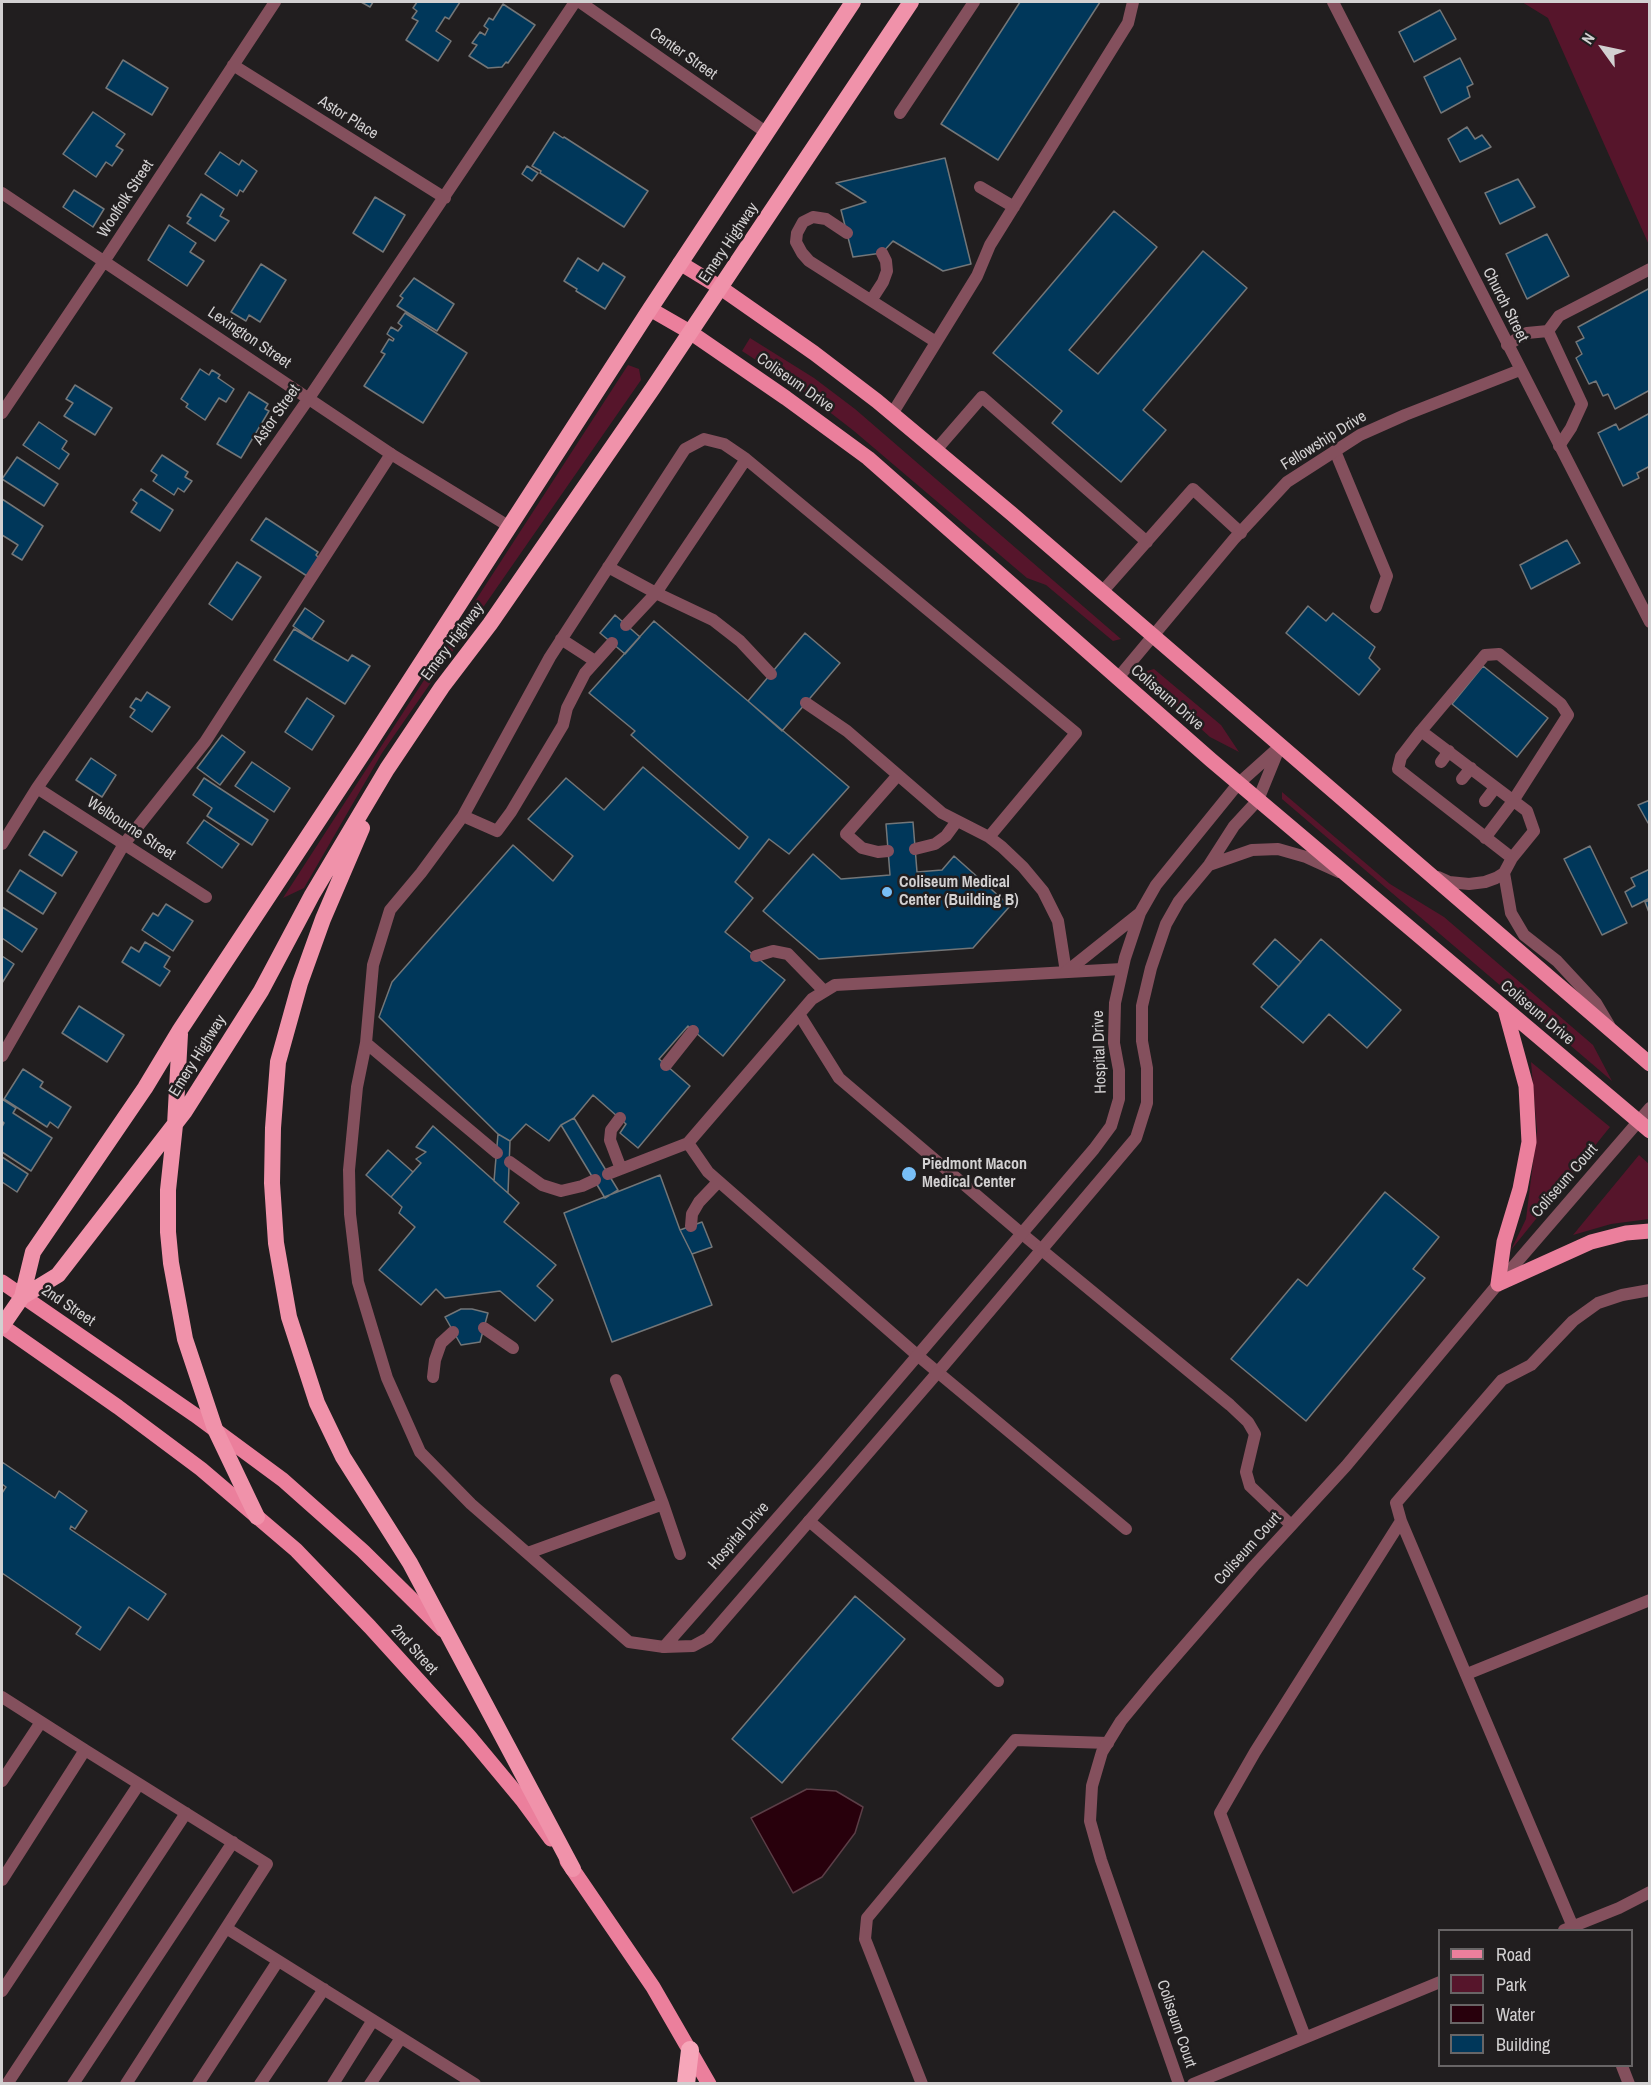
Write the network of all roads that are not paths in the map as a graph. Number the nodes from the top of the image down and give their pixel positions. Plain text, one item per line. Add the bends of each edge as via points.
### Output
1 (275, 2) edge
2 (575, 2) edge
3 (580, 2) edge
4 (853, 2) edge
5 (911, 2) edge
6 (974, 2) edge
7 (1132, 2) edge
8 (1333, 2) edge
9 (233, 65) junction
10 (900, 113) dead end
11 (767, 133) junction
12 (980, 187) dead end
13 (2, 193) edge
14 (445, 198) junction
15 (1014, 207) junction
16 (847, 232) dead end
17 (882, 253) dead end
18 (105, 260) junction
19 (680, 263) junction
20 (1650, 269) edge
21 (721, 288) junction
22 (872, 299) junction
23 (650, 309) junction
24 (1548, 331) junction
25 (690, 332) junction
26 (936, 342) junction
27 (1507, 345) junction
28 (1520, 370) junction
29 (309, 398) junction
30 (2, 413) edge
31 (892, 414) junction
32 (1559, 446) junction
33 (936, 450) junction
34 (1335, 451) junction
35 (391, 454) junction
36 (746, 459) junction
37 (510, 527) junction
38 (1240, 533) junction
39 (1147, 542) junction
40 (608, 567) junction
41 (1102, 592) junction
42 (656, 593) junction
43 (1376, 607) dead end
44 (1650, 622) edge
45 (626, 625) dead end
46 (1152, 636) junction
47 (561, 639) junction
48 (612, 643) dead end
49 (595, 661) junction
50 (771, 674) dead end
51 (1117, 679) junction
52 (806, 703) dead end
53 (1421, 731) junction
54 (1280, 746) junction
55 (1449, 751) junction
56 (1441, 762) dead end
57 (1471, 768) junction
58 (387, 769) junction
59 (898, 775) junction
60 (1462, 780) dead end
61 (1238, 784) junction
62 (38, 788) junction
63 (1496, 788) junction
64 (1258, 800) junction
65 (1485, 801) dead end
66 (1514, 801) junction
67 (463, 816) junction
68 (957, 821) junction
69 (988, 837) junction
70 (1485, 838) junction
71 (2, 844) edge
72 (124, 844) junction
73 (915, 849) dead end
74 (888, 850) dead end
75 (1512, 858) junction
76 (1209, 865) junction
77 (1428, 872) junction
78 (1504, 873) junction
79 (1346, 875) junction
80 (206, 897) dead end
81 (1140, 913) junction
82 (756, 956) dead end
83 (1122, 969) junction
84 (1066, 972) junction
85 (824, 991) junction
86 (1505, 1009) junction
87 (799, 1014) junction
88 (180, 1030) junction
89 (693, 1031) dead end
90 (1616, 1036) junction
91 (366, 1043) junction
92 (2, 1056) edge
93 (1650, 1064) edge
94 (666, 1065) dead end
95 (1650, 1108) edge
96 (620, 1118) dead end
97 (175, 1125) junction
98 (1644, 1126) edge
99 (688, 1143) junction
100 (497, 1153) dead end
101 (510, 1162) dead end
102 (621, 1169) junction
103 (608, 1174) dead end
104 (595, 1180) dead end
105 (718, 1182) junction
106 (691, 1226) dead end
107 (1650, 1231) edge
108 (1021, 1233) junction
109 (1042, 1250) junction
110 (2, 1282) edge
111 (1498, 1284) junction
112 (1650, 1290) edge
113 (22, 1296) junction
114 (2, 1326) edge
115 (484, 1328) dead end
116 (453, 1332) dead end
117 (513, 1348) dead end
118 (917, 1355) junction
119 (938, 1372) junction
120 (433, 1377) dead end
121 (616, 1380) dead end
122 (215, 1429) junction
123 (663, 1504) junction
124 (257, 1516) junction
125 (809, 1521) junction
126 (1401, 1521) junction
127 (1291, 1525) junction
128 (1126, 1529) dead end
129 (528, 1553) junction
130 (680, 1554) dead end
131 (1650, 1600) edge
132 (447, 1634) junction
133 (664, 1647) junction
134 (1467, 1674) junction
135 (998, 1681) dead end
136 (2, 1697) edge
137 (40, 1722) junction
138 (1108, 1743) junction
139 (85, 1750) junction
140 (2, 1781) edge
141 (139, 1784) junction
142 (186, 1813) junction
143 (233, 1842) junction
144 (573, 1869) junction
145 (2, 1880) edge
146 (1650, 1892) edge
147 (226, 1928) junction
148 (1568, 1929) edge
149 (278, 1961) junction
150 (1438, 1983) edge
151 (324, 1989) junction
152 (2, 1991) edge
153 (373, 2020) junction
154 (1305, 2037) junction
155 (401, 2038) junction
156 (690, 2050) junction
157 (1622, 2067) edge
158 (7, 2084) edge
159 (73, 2084) edge
160 (126, 2084) edge
161 (198, 2084) edge
162 (260, 2084) edge
163 (333, 2084) edge
164 (370, 2084) edge
165 (475, 2084) edge
166 (686, 2084) edge
167 (709, 2084) edge
168 (922, 2084) edge
169 (1179, 2084) edge
170 (1193, 2084) edge
171 (1629, 2084) edge

1 - 9 street, Woolfolk Street
2 - 14 street, Astor Street
3 - 11 street, Center Street
4 - 11 highway, Emery Highway
5 - 21 highway, Emery Highway
6 - 10 street
7 - 15 street via 1128,23
8 - 27 street, Church Street
9 - 14 street, Astor Place
9 - 18 street, Woolfolk Street
11 - 19 highway, Emery Highway
12 - 15 street
13 - 18 street, Lexington Street
14 - 29 street, Astor Street
15 - 26 street
16 - 22 street via 826,219 813,217 803,222 796,242 809,261
17 - 22 street via 887,271
18 - 29 street, Lexington Street
18 - 30 street, Woolfolk Street
19 - 21 main road, Coliseum Drive
19 - 23 highway, Emery Highway
20 - 24 street via 1559,316
21 - 25 highway, Emery Highway
21 - 31 main road, Coliseum Drive
22 - 26 street
23 - 25 main road, Coliseum Drive
23 - 37 highway, Emery Highway
24 - 27 street via 1527,333
24 - 32 street via 1582,404
25 - 51 main road, Coliseum Drive via 868,458
25 - 58 highway, Emery Highway
26 - 31 street
27 - 28 street, Church Street
28 - 32 street, Church Street
28 - 34 street, Fellowship Drive via 1405,415
29 - 35 street, Lexington Street
29 - 62 street, Astor Street
31 - 33 main road, Coliseum Drive
32 - 44 street, Church Street
33 - 39 street via 982,397
33 - 41 main road, Coliseum Drive
34 - 38 street, Fellowship Drive via 1287,482
34 - 43 street via 1387,576
35 - 37 street, Lexington Street
35 - 72 street via 205,742
36 - 40 street via 724,444 704,439 685,449
36 - 42 street
36 - 69 street via 1076,733
37 - 88 highway, Emery Highway
38 - 39 street via 1193,489
38 - 46 street, Fellowship Drive
39 - 41 street
40 - 42 street
40 - 47 street
41 - 46 main road, Coliseum Drive
42 - 45 street
42 - 50 street via 713,620 740,640
46 - 51 street, Fellowship Drive
46 - 54 main road, Coliseum Drive
47 - 49 street
47 - 67 street
48 - 49 street
49 - 67 street via 567,708 563,725 497,831
51 - 61 main road, Coliseum Drive
52 - 59 street via 847,731
53 - 55 street
53 - 66 street via 1485,655 1500,654 1561,704 1568,715
53 - 70 street via 1401,757 1398,769 1424,783
54 - 61 street, Hospital Drive
54 - 64 street
54 - 77 main road, Coliseum Drive
55 - 56 street
55 - 57 street
57 - 60 street
57 - 63 street
58 - 97 highway, Emery Highway via 312,895 261,991
58 - 132 highway via 323,918 278,1062 272,1183 276,1244 290,1317 317,1402 343,1457 410,1563
59 - 68 street
59 - 74 street via 846,834 862,848
61 - 64 main road, Coliseum Drive
61 - 81 street, Hospital Drive via 1156,885
62 - 71 street, Astor Street
62 - 72 street, Welbourne Street
63 - 65 street
63 - 66 street
64 - 76 street via 1234,826
64 - 79 main road, Coliseum Drive
66 - 70 street
66 - 75 street via 1527,811 1534,831
67 - 91 street via 390,910 373,965
68 - 69 street
68 - 73 street via 935,844
69 - 84 street via 1023,867 1043,891 1058,921
70 - 75 street
72 - 80 street, Welbourne Street
72 - 92 street
75 - 78 street
76 - 79 street via 1252,850 1278,849
76 - 109 street via 1179,901 1166,924 1151,968 1142,1006 1147,1103 1136,1138
77 - 78 street via 1449,882 1469,885
77 - 90 main road, Coliseum Drive
78 - 90 street via 1516,924 1596,1003
79 - 86 main road, Coliseum Drive
81 - 83 street, Hospital Drive
81 - 84 street
82 - 85 street via 772,951 788,954
83 - 84 street
83 - 108 street, Hospital Drive via 1115,1003 1114,1043 1119,1099 1111,1126
84 - 85 street via 835,985
85 - 87 street
86 - 98 main road, Coliseum Drive
86 - 111 main road via 1526,1086 1529,1142 1504,1242
87 - 99 street
87 - 108 street via 839,1078
88 - 97 highway
88 - 113 highway, Emery Highway via 33,1252
89 - 94 street
90 - 93 main road, Coliseum Drive
91 - 100 street
91 - 129 street via 357,1087 349,1170 350,1214 358,1282 387,1378 420,1452 471,1504
95 - 98 street, Coliseum Court
96 - 102 street via 611,1130 610,1140
97 - 113 highway, Emery Highway via 58,1275
97 - 122 highway via 168,1190 171,1263 185,1339
98 - 111 street, Coliseum Court
99 - 102 street
99 - 105 street
101 - 104 street via 542,1185 561,1191
102 - 103 street
105 - 106 street via 699,1202
105 - 118 street
107 - 111 main road via 1591,1242
108 - 109 street
108 - 118 street, Hospital Drive
109 - 119 street
109 - 127 street via 1248,1422 1255,1434 1246,1472 1250,1486
110 - 113 main road, 2nd Street
111 - 127 street, Coliseum Court via 1346,1466
112 - 126 street via 1598,1303 1573,1321 1531,1365 1502,1380 1396,1503
113 - 114 highway, Emery Highway
113 - 122 main road, 2nd Street
114 - 124 main road, 2nd Street via 127,1413
115 - 117 street
116 - 120 street via 441,1343
118 - 119 street
118 - 133 street, Hospital Drive
119 - 125 street
119 - 128 street
121 - 123 street
122 - 124 highway
122 - 132 main road, 2nd Street via 283,1480 363,1551
123 - 129 street
123 - 130 street
124 - 144 main road, 2nd Street via 329,1584 469,1736
125 - 133 street via 708,1638 693,1646
125 - 135 street
126 - 134 street
126 - 154 street via 1220,1812
127 - 138 street, Coliseum Court via 1154,1681
129 - 133 street via 629,1642
131 - 134 street
132 - 144 highway
134 - 148 street
136 - 137 street
137 - 139 street
137 - 140 street
138 - 168 street via 1015,1740 867,1918 865,1939
138 - 169 street, Coliseum Court via 1092,1786 1090,1821
139 - 141 street
139 - 145 street
141 - 142 street
141 - 152 street
142 - 143 street
142 - 158 street
143 - 147 street via 267,1864
143 - 159 street
144 - 156 main road, 2nd Street
146 - 148 street
147 - 149 street
147 - 160 street
149 - 151 street
149 - 161 street
150 - 154 street
151 - 153 street
151 - 162 street
153 - 155 street
153 - 163 street
154 - 170 street
155 - 164 street
155 - 165 street
156 - 166 highway
156 - 167 main road, 2nd Street
157 - 171 street

